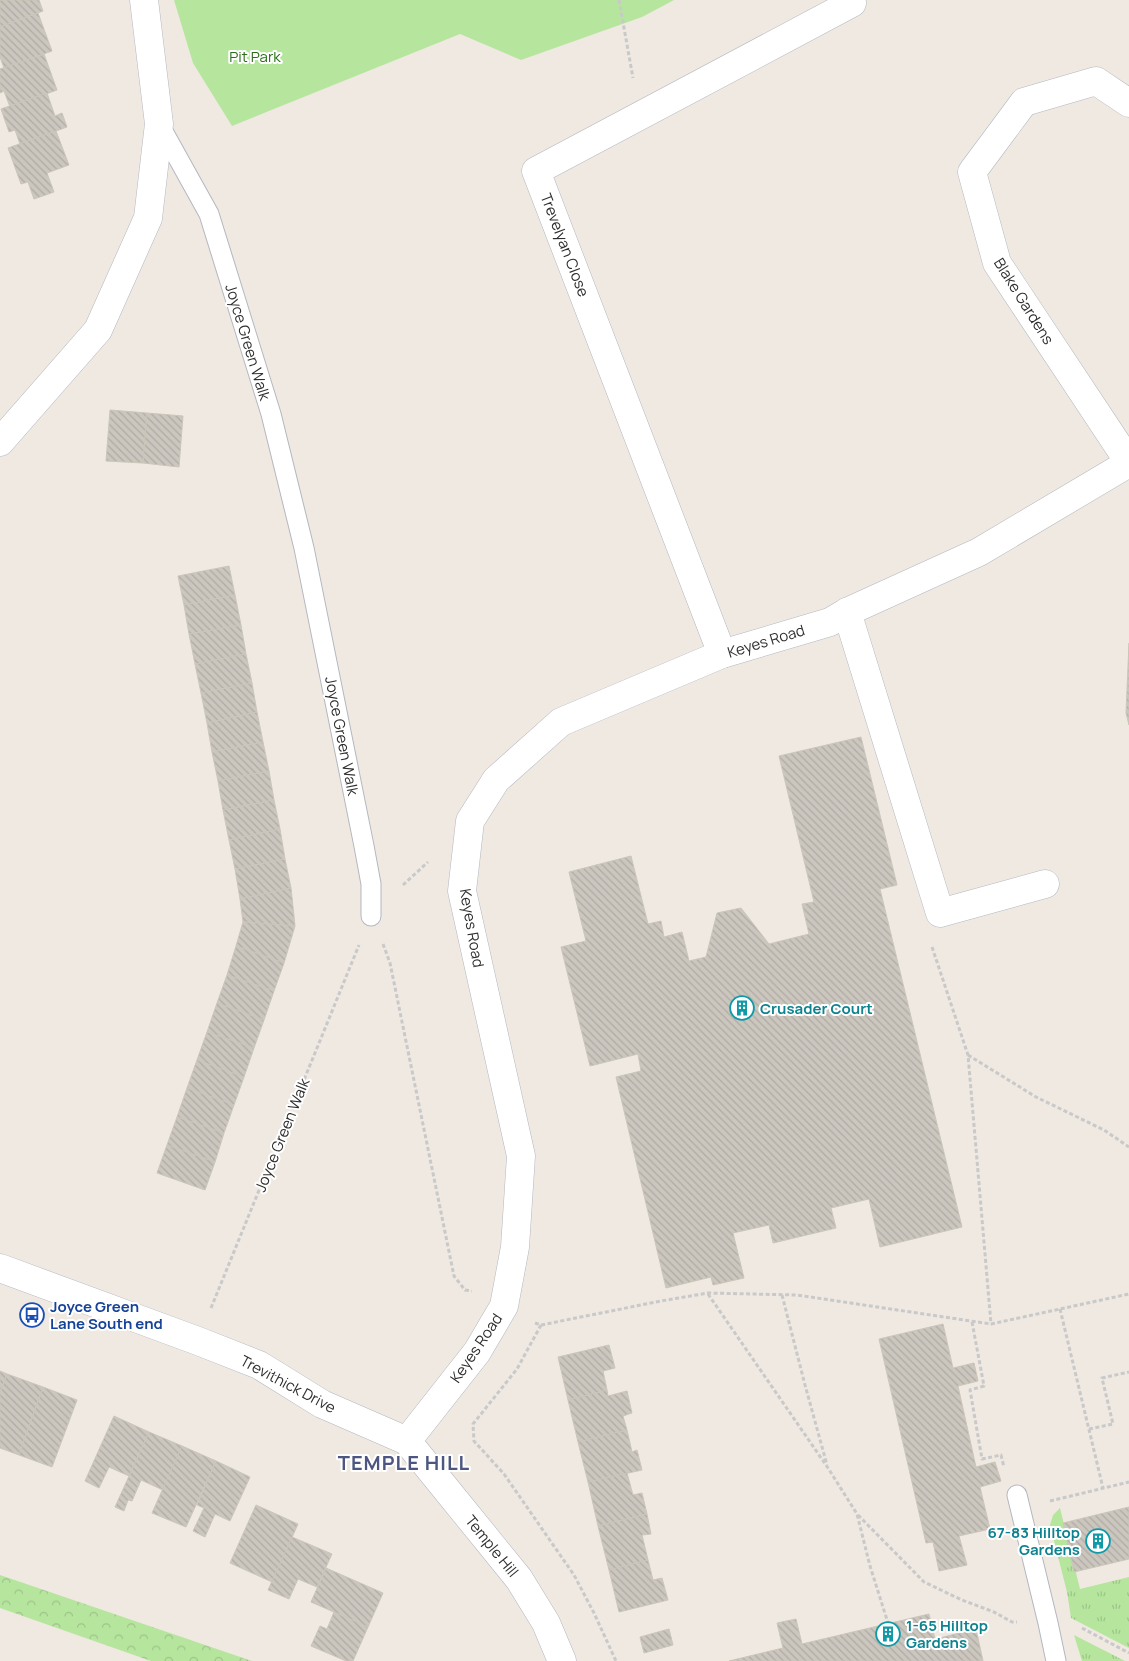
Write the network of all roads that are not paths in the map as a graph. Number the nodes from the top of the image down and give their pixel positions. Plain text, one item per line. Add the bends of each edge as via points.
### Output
1 (144, 0) edge
2 (852, 3) dead end
3 (1129, 103) edge
4 (159, 124) junction
5 (0, 442) edge
6 (1129, 462) edge
7 (847, 612) junction
8 (722, 654) junction
9 (1045, 884) dead end
10 (371, 916) road end
11 (0, 1268) edge
12 (407, 1441) junction
13 (1017, 1495) dead end
14 (562, 1661) edge
15 (1056, 1661) edge

1 - 4 street
2 - 8 street, Trevelyan Close via 536,170
3 - 6 street, Blake Gardens via 1096,81 1024,102 972,172 996,263
4 - 5 street via 148,218 98,330
4 - 10 lane, Joyce Green Walk via 209,214 281,450 364,846 371,884
6 - 7 street, Keyes Road via 979,552
7 - 8 street, Keyes Road via 830,622
7 - 9 street via 940,913
8 - 12 street, Keyes Road via 561,722 496,780 470,821 462,891 520,1156 515,1247 504,1306 477,1352
11 - 12 street, Trevithick Drive via 258,1365 322,1404
12 - 14 street, Temple Hill via 519,1580 546,1623
13 - 15 lane

